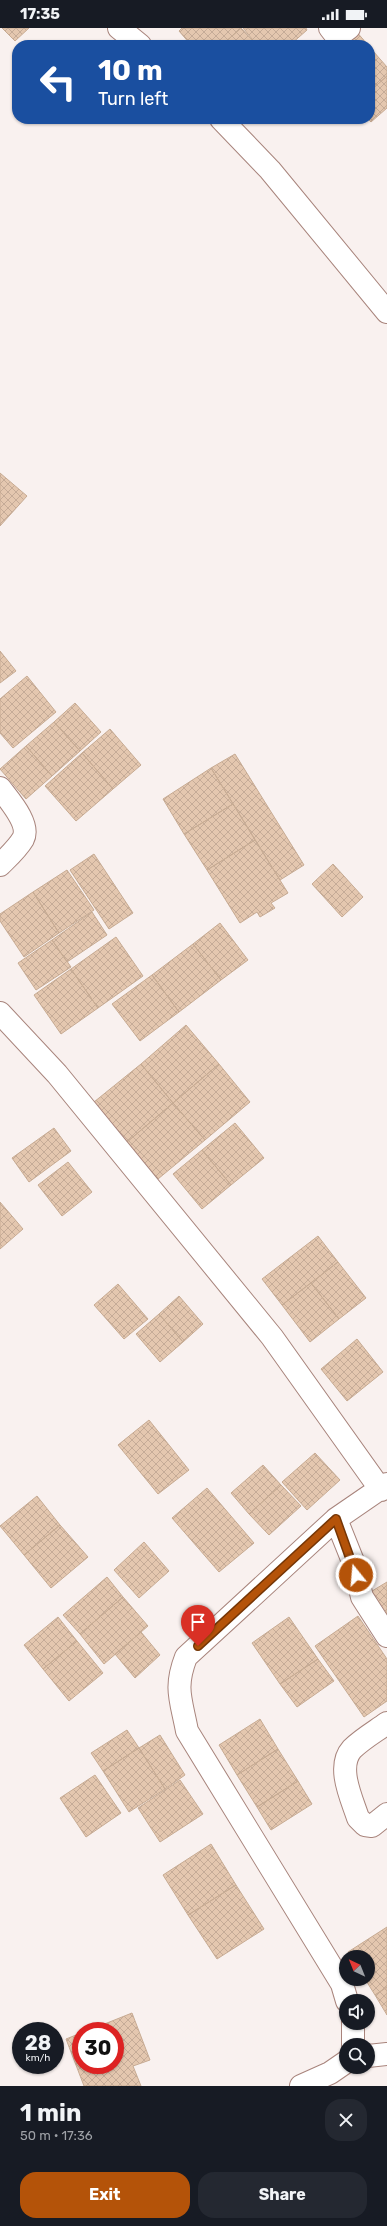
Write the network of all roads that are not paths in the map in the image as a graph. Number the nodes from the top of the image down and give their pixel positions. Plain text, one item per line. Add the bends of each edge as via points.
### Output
1 (330, 28) edge
2 (349, 28) edge
3 (226, 124) edge
4 (387, 312) edge
5 (0, 788) edge
6 (0, 865) edge
7 (0, 1013) edge
8 (384, 1487) edge
9 (336, 1519) junction
10 (387, 1636) edge
11 (387, 1723) edge
12 (387, 1814) edge
13 (345, 1994) edge
14 (387, 2054) edge
15 (375, 2055) edge
16 (339, 2067) edge
17 (301, 2086) edge

1 - 2 street via 337,37
3 - 4 street via 270,170
5 - 6 street via 18,811 24,827 24,838
7 - 8 street via 57,1074 272,1337
8 - 9 street
9 - 10 street via 354,1564 362,1597
9 - 13 street via 186,1657 179,1676 178,1688 187,1730 342,1984
11 - 12 street via 351,1750 345,1777 358,1818 362,1823 372,1826
14 - 15 street
16 - 17 street

